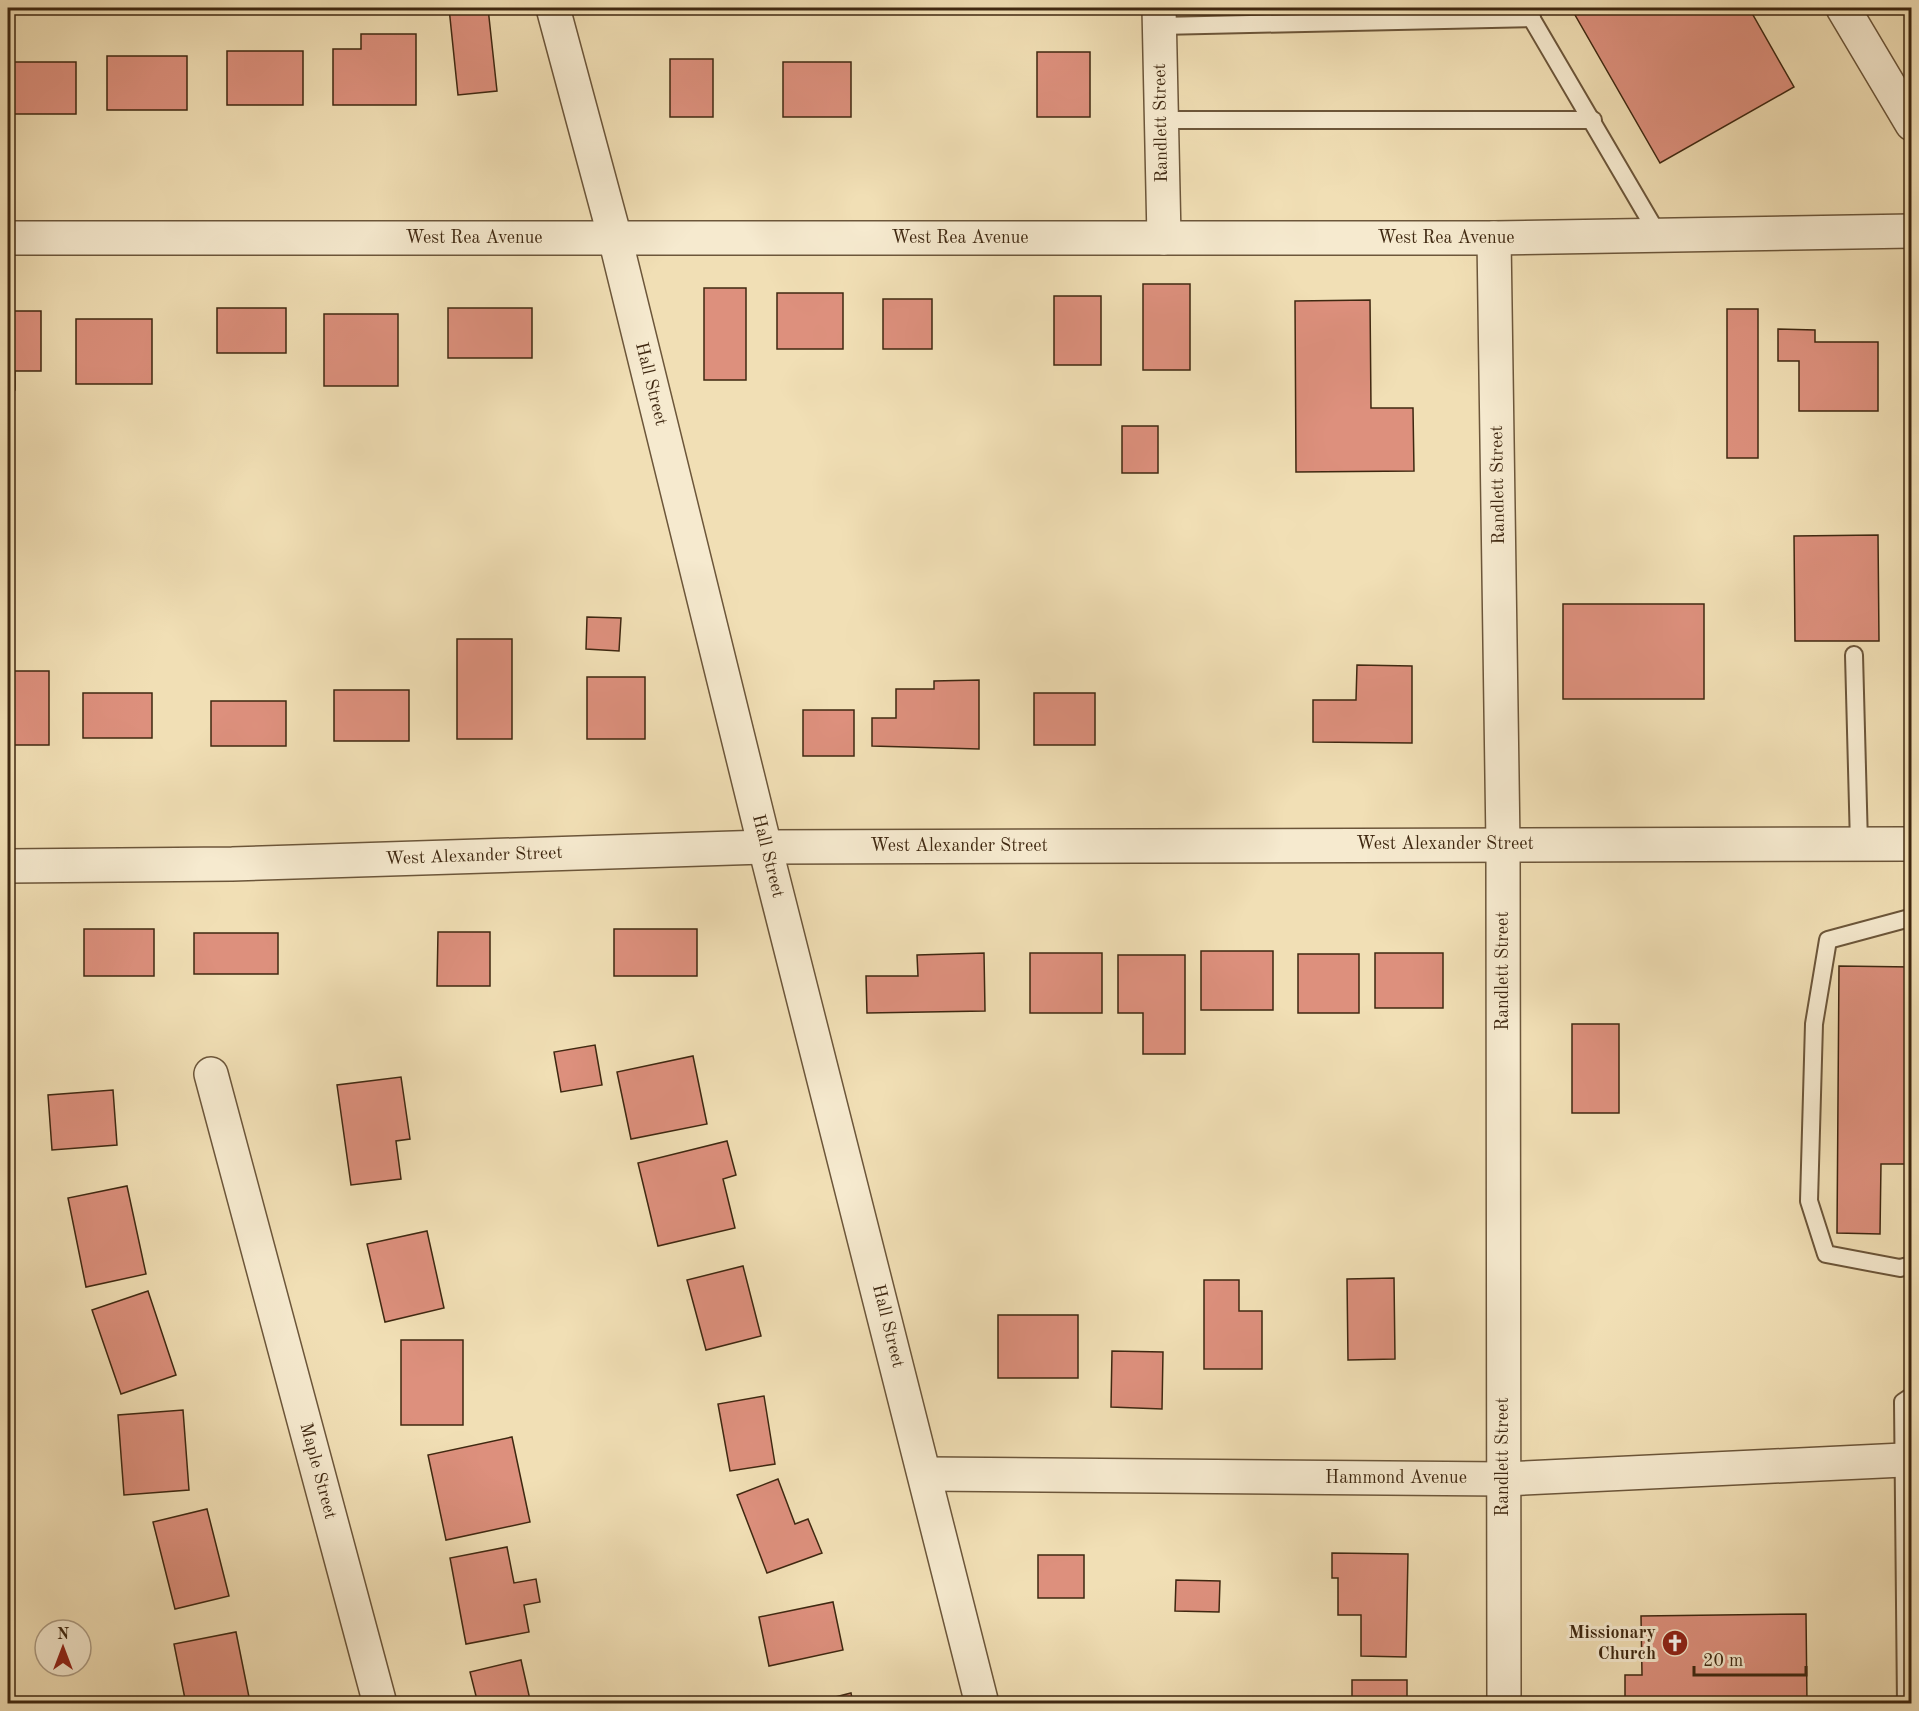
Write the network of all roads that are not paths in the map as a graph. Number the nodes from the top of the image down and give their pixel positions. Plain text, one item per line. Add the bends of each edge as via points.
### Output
1 (553, 8) edge
2 (1843, 8) edge
3 (1529, 13) edge
4 (1159, 17) edge
5 (1161, 120) junction
6 (1593, 120) junction
7 (1911, 124) edge
8 (1911, 231) edge
9 (1659, 236) junction
10 (8, 238) edge
11 (615, 238) junction
12 (1164, 238) junction
13 (1494, 238) junction
14 (1854, 655) dead end
15 (1503, 844) junction
16 (1859, 844) junction
17 (1911, 844) edge
18 (765, 847) junction
19 (8, 866) edge
20 (1911, 920) edge
21 (211, 1074) dead end
22 (1911, 1265) edge
23 (1911, 1396) edge
24 (1903, 1460) junction
25 (926, 1474) junction
26 (1503, 1479) junction
27 (380, 1704) edge
28 (982, 1704) edge
29 (1504, 1704) edge
30 (1906, 1704) edge

1 - 11 street, Hall Street
2 - 7 street
3 - 4 lane
3 - 6 lane via 1557,66
4 - 5 street, Randlett Street
5 - 6 lane
5 - 12 street, Randlett Street
6 - 9 lane
8 - 9 street, West Rea Avenue
9 - 13 street, West Rea Avenue
10 - 11 street, West Rea Avenue
11 - 12 street, West Rea Avenue
11 - 18 street, Hall Street
12 - 13 street, West Rea Avenue
13 - 15 street, Randlett Street
14 - 16 lane
15 - 16 street, West Alexander Street
15 - 18 street, West Alexander Street
15 - 26 street, Randlett Street
16 - 17 street, West Alexander Street
18 - 19 street, West Alexander Street via 232,864
18 - 25 street, Hall Street
20 - 22 lane via 1828,940 1814,1024 1809,1201 1826,1254 1900,1268
21 - 27 street, Maple Street
23 - 24 lane via 1903,1402
24 - 26 street, Hammond Avenue
24 - 30 lane
25 - 26 street, Hammond Avenue
25 - 28 street, Hall Street
26 - 29 street, Randlett Street

